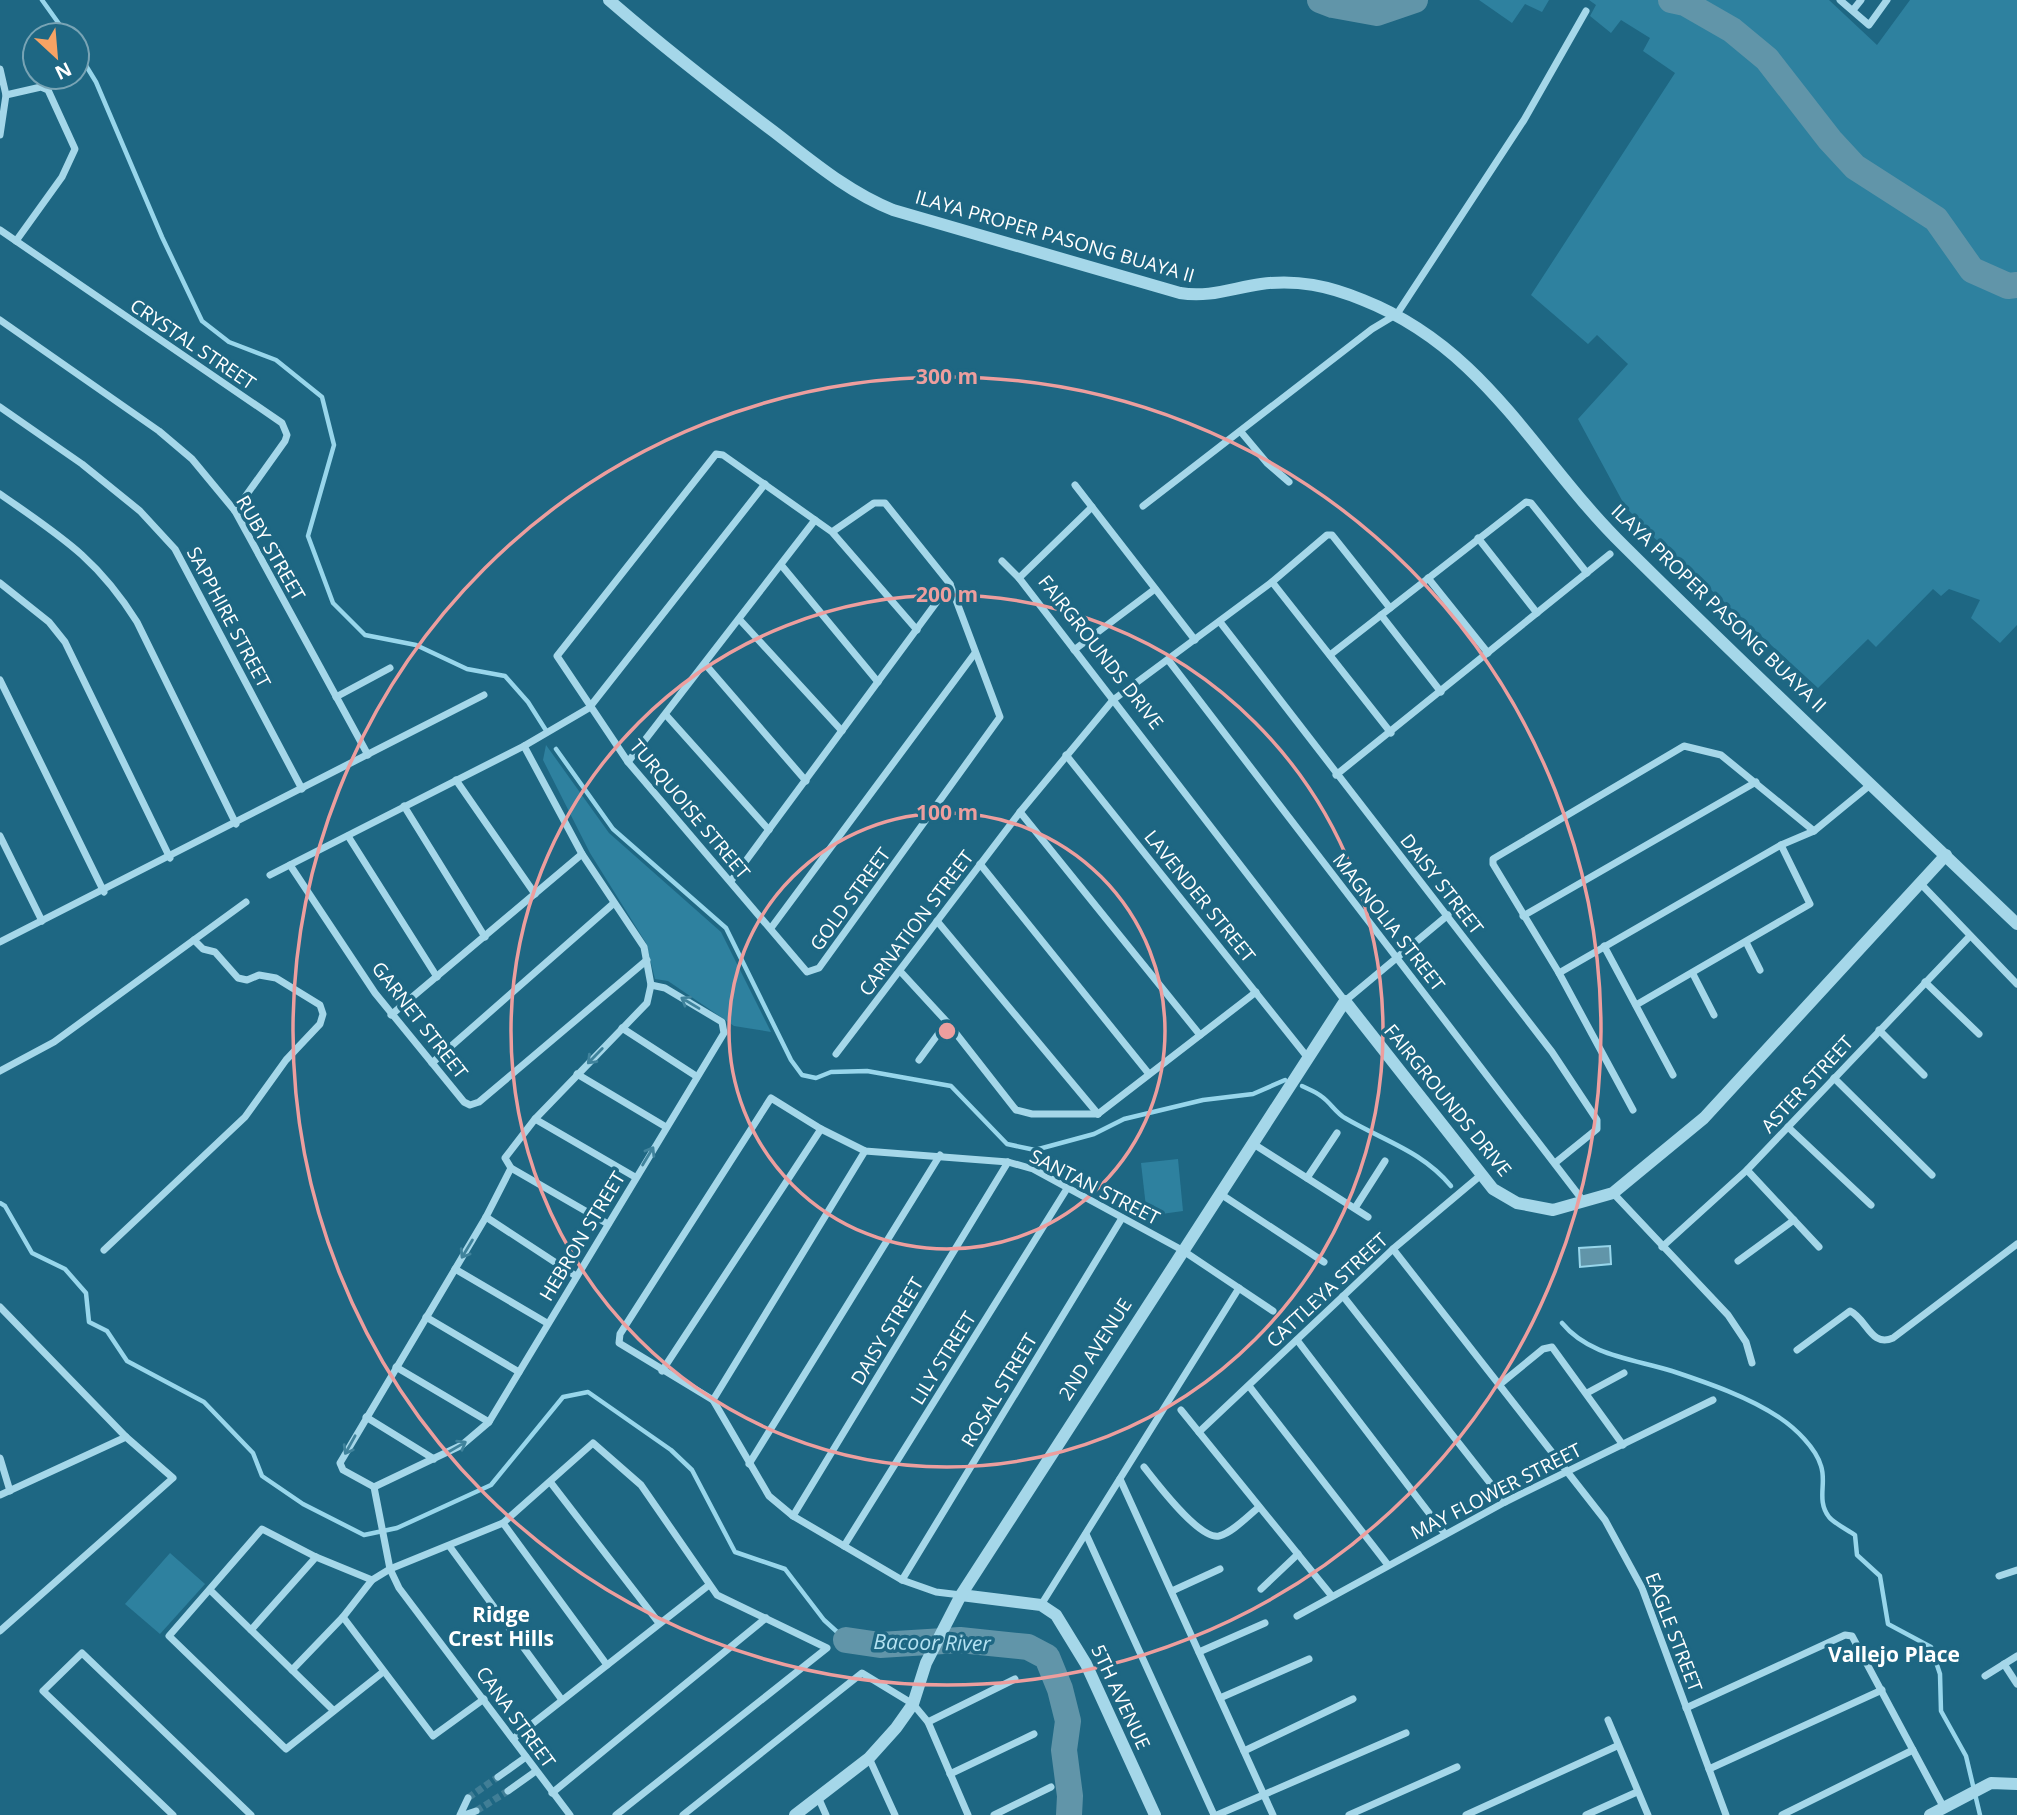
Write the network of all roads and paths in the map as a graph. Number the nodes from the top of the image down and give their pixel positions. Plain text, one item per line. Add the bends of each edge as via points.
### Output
1 (609, 0) edge
2 (1840, 0) edge
3 (1861, 0) edge
4 (1887, 0) edge
5 (1586, 10) dead end
6 (1853, 10) junction
7 (0, 69) edge
8 (6, 95) junction
9 (0, 135) edge
10 (0, 230) edge
11 (16, 241) junction
12 (1397, 314) junction
13 (0, 320) edge
14 (0, 407) edge
15 (1241, 432) junction
16 (1289, 482) dead end
17 (765, 484) junction
18 (1075, 485) dead end
19 (0, 494) edge
20 (1143, 506) dead end
21 (1092, 507) junction
22 (235, 511) junction
23 (815, 520) junction
24 (832, 532) junction
25 (1478, 538) junction
26 (1610, 554) dead end
27 (1002, 561) dead end
28 (782, 566) junction
29 (1587, 573) junction
30 (1019, 578) junction
31 (1428, 578) junction
32 (1272, 582) junction
33 (0, 583) edge
34 (950, 584) junction
35 (1156, 589) junction
36 (1390, 608) junction
37 (1537, 613) junction
38 (1381, 615) junction
39 (740, 620) junction
40 (1220, 622) junction
41 (917, 630) junction
42 (1195, 640) junction
43 (1074, 650) junction
44 (975, 653) junction
45 (1488, 653) junction
46 (1330, 655) junction
47 (1169, 660) junction
48 (705, 664) junction
49 (390, 668) dead end
50 (0, 680) edge
51 (878, 682) junction
52 (1441, 692) junction
53 (484, 695) dead end
54 (336, 697) junction
55 (1113, 700) junction
56 (589, 708) junction
57 (666, 715) junction
58 (842, 731) junction
59 (1391, 733) junction
60 (524, 746) junction
61 (368, 755) junction
62 (1066, 755) junction
63 (628, 762) junction
64 (1336, 775) junction
65 (456, 780) junction
66 (806, 781) junction
67 (1756, 782) junction
68 (1870, 785) junction
69 (302, 789) junction
70 (404, 806) junction
71 (1020, 811) junction
72 (236, 824) junction
73 (769, 830) junction
74 (1814, 831) junction
75 (0, 836) edge
76 (348, 836) junction
77 (1781, 845) junction
78 (583, 855) junction
79 (1946, 855) junction
80 (170, 858) junction
81 (290, 864) junction
82 (981, 864) junction
83 (270, 875) dead end
84 (730, 881) junction
85 (1921, 884) junction
86 (104, 892) junction
87 (536, 894) junction
88 (246, 902) dead end
89 (614, 902) junction
90 (1448, 915) junction
91 (1523, 916) junction
92 (42, 921) junction
93 (937, 921) junction
94 (2017, 924) edge
95 (771, 929) junction
96 (1970, 936) junction
97 (485, 937) junction
98 (194, 940) junction
99 (1746, 942) junction
100 (0, 943) edge
101 (1604, 946) junction
102 (1396, 957) junction
103 (647, 960) junction
104 (1760, 970) dead end
105 (900, 971) junction
106 (811, 973) joint
107 (1559, 973) junction
108 (1693, 974) junction
109 (436, 977) junction
110 (1924, 982) junction
111 (2017, 984) edge
112 (651, 985) junction
113 (1256, 992) junction
114 (1345, 1001) junction
115 (1636, 1005) junction
116 (391, 1015) junction
117 (1714, 1015) dead end
118 (947, 1022) junction
119 (622, 1028) junction
120 (1880, 1030) junction
121 (1979, 1034) dead end
122 (1200, 1035) junction
123 (836, 1054) dead end
124 (1308, 1058) junction
125 (919, 1060) dead end
126 (432, 1062) junction
127 (0, 1071) edge
128 (577, 1074) junction
129 (1149, 1074) junction
130 (1674, 1075) dead end
131 (1924, 1075) dead end
132 (696, 1076) junction
133 (1834, 1078) junction
134 (1633, 1110) dead end
135 (1098, 1114) junction
136 (535, 1119) junction
137 (666, 1127) junction
138 (1788, 1127) junction
139 (821, 1129) junction
140 (1337, 1133) dead end
141 (1252, 1143) junction
142 (865, 1152) junction
143 (940, 1156) junction
144 (1385, 1161) dead end
145 (1008, 1162) junction
146 (1555, 1163) junction
147 (511, 1168) junction
148 (1747, 1170) junction
149 (1481, 1175) junction
150 (1932, 1175) dead end
151 (635, 1177) junction
152 (1307, 1178) junction
153 (1068, 1187) junction
154 (1613, 1192) junction
155 (1218, 1193) junction
156 (1584, 1203) junction
157 (1871, 1205) dead end
158 (1354, 1208) junction
159 (486, 1217) junction
160 (1122, 1217) junction
161 (1368, 1217) dead end
162 (1794, 1220) junction
163 (608, 1224) junction
164 (2017, 1244) edge
165 (1662, 1247) junction
166 (1819, 1247) dead end
167 (1393, 1249) junction
168 (104, 1250) dead end
169 (1182, 1250) junction
170 (1738, 1261) dead end
171 (1324, 1262) dead end
172 (455, 1269) junction
173 (576, 1276) junction
174 (1240, 1288) junction
175 (1343, 1296) junction
176 (0, 1307) edge
177 (1273, 1311) dead end
178 (425, 1317) junction
179 (547, 1323) junction
180 (1297, 1340) junction
181 (1797, 1350) dead end
182 (1752, 1363) dead end
183 (396, 1367) junction
184 (662, 1371) junction
185 (519, 1372) junction
186 (1625, 1373) dead end
187 (1499, 1385) junction
188 (1249, 1386) junction
189 (1587, 1393) junction
190 (713, 1400) junction
191 (1713, 1400) dead end
192 (1181, 1410) dead end
193 (366, 1418) junction
194 (489, 1422) junction
195 (1199, 1432) junction
196 (126, 1437) junction
197 (1623, 1445) junction
198 (0, 1458) edge
199 (434, 1459) junction
200 (749, 1465) junction
201 (1144, 1467) dead end
202 (1567, 1473) junction
203 (1121, 1479) junction
204 (551, 1483) junction
205 (374, 1487) junction
206 (10, 1491) junction
207 (0, 1495) edge
208 (1506, 1502) junction
209 (1259, 1507) junction
210 (793, 1516) junction
211 (503, 1523) junction
212 (1086, 1534) junction
213 (1445, 1534) junction
214 (844, 1546) junction
215 (450, 1547) junction
216 (1298, 1555) junction
217 (316, 1557) junction
218 (1388, 1565) junction
219 (390, 1569) junction
220 (1220, 1569) dead end
221 (2017, 1570) edge
222 (1999, 1576) dead end
223 (372, 1580) junction
224 (902, 1580) junction
225 (709, 1585) junction
226 (1261, 1589) dead end
227 (210, 1590) junction
228 (1172, 1591) junction
229 (1331, 1595) junction
230 (958, 1601) junction
231 (1041, 1605) junction
232 (1297, 1616) dead end
233 (343, 1617) junction
234 (765, 1618) junction
235 (659, 1623) junction
236 (1265, 1623) dead end
237 (0, 1630) edge
238 (250, 1630) junction
239 (1199, 1652) junction
240 (2017, 1656) edge
241 (1309, 1659) dead end
242 (2004, 1664) junction
243 (607, 1665) junction
244 (292, 1670) junction
245 (383, 1672) junction
246 (1984, 1676) dead end
247 (1015, 1679) dead end
248 (2017, 1684) edge
249 (1882, 1690) junction
250 (1220, 1698) junction
251 (484, 1699) junction
252 (1353, 1699) dead end
253 (562, 1700) junction
254 (913, 1704) junction
255 (1686, 1708) junction
256 (332, 1709) junction
257 (1608, 1720) dead end
258 (928, 1722) junction
259 (1406, 1733) dead end
260 (1034, 1734) dead end
261 (513, 1739) junction
262 (1616, 1746) junction
263 (1913, 1750) junction
264 (1244, 1751) junction
265 (526, 1757) junction
266 (869, 1758) junction
267 (1457, 1767) dead end
268 (1709, 1769) junction
269 (536, 1771) junction
270 (950, 1774) junction
271 (498, 1777) tunnel mouth
272 (2017, 1784) edge
273 (1051, 1787) dead end
274 (508, 1791) tunnel mouth
275 (1637, 1792) junction
276 (552, 1793) junction
277 (1264, 1795) junction
278 (818, 1797) junction
279 (468, 1798) tunnel mouth
280 (1944, 1808) junction
281 (476, 1811) dead end
282 (173, 1815) edge
283 (251, 1815) edge
284 (462, 1815) edge
285 (570, 1815) edge
286 (615, 1815) edge
287 (683, 1815) edge
288 (795, 1815) edge
289 (826, 1815) edge
290 (895, 1815) edge
291 (968, 1815) edge
292 (994, 1815) edge
293 (1155, 1815) edge
294 (1215, 1815) edge
295 (1273, 1815) edge
296 (1349, 1815) edge
297 (1466, 1815) edge
298 (1586, 1815) edge
299 (1648, 1815) edge
300 (1726, 1815) edge
301 (1782, 1815) edge
302 (1930, 1815) edge

1 - 12 street, ILAYA PROPER PASONG BUAYA II via 676,57 867,200 1180,293 1200,297 1262,283 1316,283
2 - 6 street
3 - 6 street
4 - 6 street via 1869,25
5 - 12 street via 1524,120
7 - 8 street
8 - 9 street
8 - 11 street via 41,87 48,90 75,149 62,177
10 - 11 street, CRYSTAL STREET
11 - 22 street, CRYSTAL STREET via 282,423 285,441
12 - 15 street
12 - 68 street, ILAYA PROPER PASONG BUAYA II via 1460,360 1503,403 1621,544
13 - 22 street, RUBY STREET via 159,431 192,459
14 - 69 street, SAPPHIRE STREET via 140,511 175,549
15 - 16 street
15 - 20 street
17 - 23 street
17 - 56 street
17 - 56 street, TURQUOISE STREET via 716,454 557,656
18 - 21 street
19 - 72 street via 75,546 120,595
21 - 30 street
21 - 35 street
22 - 54 street, RUBY STREET
23 - 24 street
23 - 28 street
24 - 34 street, GOLD STREET via 882,500
24 - 41 street
25 - 29 street via 1521,505 1531,503
25 - 31 street
25 - 37 street
26 - 29 street
27 - 30 street, FAIRGROUNDS DRIVE
28 - 39 street
28 - 51 street
29 - 37 street
30 - 43 street, FAIRGROUNDS DRIVE
31 - 36 street
31 - 45 street
32 - 36 street, CARNATION STREET via 1322,538 1332,535
32 - 40 street, CARNATION STREET
32 - 46 street
33 - 80 street via 49,622 65,642
34 - 41 street
34 - 44 street, GOLD STREET
35 - 42 street
35 - 43 street
36 - 38 street
37 - 45 street
38 - 46 street
38 - 52 street
39 - 48 street
39 - 58 street
40 - 42 street, CARNATION STREET
40 - 64 street, DAISY STREET
41 - 51 street
42 - 47 street, CARNATION STREET
43 - 55 street, FAIRGROUNDS DRIVE
44 - 95 street
44 - 106 street, GOLD STREET via 1000,712 999,721
45 - 52 street
46 - 59 street
47 - 55 street, CARNATION STREET
47 - 102 street, MAGNOLIA STREET
48 - 57 street
48 - 66 street
49 - 54 street
50 - 86 street
51 - 58 street
52 - 59 street
53 - 61 street
54 - 61 street, RUBY STREET
55 - 62 street, CARNATION STREET
55 - 114 street, FAIRGROUNDS DRIVE
56 - 60 street
56 - 63 street, TURQUOISE STREET
57 - 63 street
57 - 73 street
58 - 66 street
59 - 64 street
60 - 65 street
60 - 78 street
61 - 69 street
62 - 71 street, CARNATION STREET
62 - 113 street, LAVENDER STREET
63 - 84 street, TURQUOISE STREET
64 - 90 street, DAISY STREET
65 - 70 street
65 - 87 street
66 - 73 street
67 - 74 street
67 - 91 street
67 - 91 street via 1721,755 1678,747 1495,856 1493,864
68 - 74 street
68 - 79 street, ILAYA PROPER PASONG BUAYA II
69 - 72 street
70 - 76 street
70 - 97 street
71 - 82 street, CARNATION STREET
71 - 122 street
72 - 80 street
73 - 84 street
74 - 77 street
75 - 92 street
76 - 81 street
76 - 109 street
77 - 99 street via 1810,904
77 - 101 street
78 - 87 street
78 - 89 street
79 - 85 street, FAIRGROUNDS DRIVE
79 - 94 street, ILAYA PROPER PASONG BUAYA II
80 - 86 street
81 - 83 street
81 - 116 street, GARNET STREET
82 - 93 street, CARNATION STREET
82 - 129 street
84 - 95 street, TURQUOISE STREET
85 - 96 street
85 - 154 street, FAIRGROUNDS DRIVE via 1704,1118
86 - 92 street
87 - 97 street
88 - 98 street
89 - 103 street via 635,930
89 - 126 street
90 - 102 street, 2ND AVENUE
90 - 146 street, DAISY STREET via 1552,1052 1597,1120 1597,1129
91 - 107 street
92 - 100 street
93 - 105 street, CARNATION STREET
93 - 135 street
95 - 106 street, TURQUOISE STREET
96 - 110 street, ASTER STREET
96 - 111 street
97 - 109 street
98 - 127 street via 46,1047
98 - 168 street via 201,948 215,951 238,978 276,978 320,1005 323,1014 320,1024 286,1060 245,1118
99 - 104 street
99 - 108 street
101 - 107 street
101 - 115 street
102 - 114 street, 2ND AVENUE
102 - 146 street, MAGNOLIA STREET
103 - 112 street
103 - 126 street, GARNET STREET via 474,1104 464,1102
105 - 118 street
105 - 123 street, CARNATION STREET
107 - 134 street
108 - 115 street
108 - 117 street
109 - 116 street
110 - 120 street, ASTER STREET
110 - 121 street
112 - 119 street via 647,1003
132 -> 112 street, HEBRON STREET via 724,1033 724,1024 668,989
113 - 122 street
113 - 124 street, LAVENDER STREET
114 - 124 street, 2ND AVENUE
114 - 149 street, FAIRGROUNDS DRIVE
115 - 130 street
116 - 126 street, GARNET STREET
118 - 125 street
118 - 135 street via 1016,1110
119 -> 128 street
119 - 132 street
120 - 131 street
120 - 133 street, ASTER STREET
122 - 129 street
124 - 141 street, 2ND AVENUE
128 - 136 street
128 - 137 street
129 - 135 street
132 - 137 street, HEBRON STREET
133 - 138 street, ASTER STREET
133 - 150 street
136 - 147 street via 507,1153
136 - 151 street
151 -> 137 street, HEBRON STREET
138 - 148 street, ASTER STREET
138 - 157 street
139 - 142 street, SANTAN STREET
139 - 184 street
139 - 184 street, SANTAN STREET via 771,1098 618,1340
140 - 152 street
141 - 152 street
141 - 155 street, 2ND AVENUE
142 - 143 street, SANTAN STREET
142 - 190 street
143 - 145 street, SANTAN STREET
143 - 200 street
144 - 158 street
145 - 153 street, SANTAN STREET
145 - 210 street, DAISY STREET
146 - 156 street, MAGNOLIA STREET
147 - 159 street
147 - 163 street
148 - 162 street
148 - 165 street, ASTER STREET
149 - 156 street, FAIRGROUNDS DRIVE via 1493,1189 1528,1206 1553,1210
149 - 167 street, CATTLEYA STREET
151 - 163 street, HEBRON STREET
152 - 158 street
153 - 160 street, SANTAN STREET
153 - 214 street, LILY STREET
154 - 156 street, FAIRGROUNDS DRIVE
154 - 165 street
155 - 169 street, 2ND AVENUE
155 - 171 street
158 - 161 street
159 -> 172 street
159 - 173 street
160 - 169 street, SANTAN STREET
160 - 224 street, ROSAL STREET
162 - 166 street
162 - 170 street
163 - 173 street, HEBRON STREET
164 - 181 street via 1885,1342 1876,1339 1850,1311
165 - 182 street via 1728,1315 1746,1342
167 - 175 street, CATTLEYA STREET
167 - 187 street, EAGLE STREET
169 - 174 street, SANTAN STREET
169 - 230 street, 2ND AVENUE
172 - 178 street
172 - 179 street
173 - 179 street, HEBRON STREET
174 - 177 street, SANTAN STREET
174 - 203 street
175 - 180 street, CATTLEYA STREET
175 - 208 street
176 - 196 street
178 - 183 street
178 - 185 street
179 - 185 street, HEBRON STREET
180 - 188 street, CATTLEYA STREET
180 - 213 street
183 - 193 street
183 - 194 street
184 - 190 street
185 - 194 street, HEBRON STREET
186 - 189 street
187 - 189 street via 1542,1349 1552,1347
187 - 202 street, EAGLE STREET
188 - 195 street, CATTLEYA STREET
188 - 218 street
189 - 197 street
190 - 200 street
191 - 197 street, MAY FLOWER STREET
192 - 195 street
193 - 199 street
193 -> 205 street via 340,1466
199 -> 194 street, HEBRON STREET via 463,1445
195 - 209 street
196 - 206 street
196 - 237 street via 173,1478
197 - 202 street, MAY FLOWER STREET
198 - 206 street
199 - 205 street, HEBRON STREET
200 - 210 street via 769,1496
201 - 209 street via 1178,1509 1212,1535 1222,1535
202 - 208 street, MAY FLOWER STREET
202 - 255 street, EAGLE STREET via 1624,1552
203 - 212 street
203 - 228 street
204 - 211 street
204 - 225 street via 593,1443 641,1485
204 - 235 street
205 - 219 street, CANA STREET
206 - 207 street
208 - 213 street, MAY FLOWER STREET
209 - 216 street
210 - 214 street
211 - 215 street
211 - 243 street
212 - 231 street
212 - 294 street
213 - 218 street, MAY FLOWER STREET
214 - 224 street
215 - 219 street
215 - 253 street
216 - 226 street
216 - 229 street
217 - 223 street
217 - 227 street via 262,1529
217 - 238 street
218 - 229 street, MAY FLOWER STREET
219 - 223 street
219 - 251 street, CANA STREET via 399,1588
220 - 228 street
221 - 222 street
223 - 233 street
224 - 230 street
225 - 234 street via 717,1595
225 - 235 street
227 - 238 street
227 - 256 street via 169,1636 286,1749
228 - 239 street
229 - 232 street, MAY FLOWER STREET
230 - 231 street
230 - 254 street, 2ND AVENUE via 926,1663
231 - 293 street, 5TH AVENUE via 1068,1631
233 - 244 street
233 - 245 street
234 - 276 street
234 - 286 street via 827,1648
235 - 243 street
236 - 239 street
238 - 244 street
239 - 250 street
240 - 242 street
241 - 250 street
242 - 246 street
242 - 248 street
243 - 253 street
244 - 256 street
245 - 251 street via 433,1736
245 - 256 street
247 - 258 street
249 - 255 street via 1849,1635
249 - 263 street
249 - 268 street
250 - 264 street
251 - 261 street, CANA STREET
252 - 264 street
253 - 261 street
254 - 258 street
254 - 266 street, 2ND AVENUE
254 - 287 street via 862,1673
255 - 268 street, EAGLE STREET
257 - 262 street
258 - 270 street
259 - 277 street
260 - 270 street
261 - 265 street, CANA STREET
262 - 275 street
262 - 297 street
263 - 280 street
263 - 301 street
264 - 277 street
265 - 269 street, CANA STREET
265 - 271 street
266 - 278 street, 2ND AVENUE
266 - 290 street
267 - 296 street
268 - 300 street, EAGLE STREET
269 - 274 street
269 - 276 street, CANA STREET
270 - 291 street
272 - 280 street via 1996,1782
273 - 292 street
275 - 298 street
275 - 299 street
276 - 285 street, CANA STREET
277 - 294 street
277 - 295 street
278 - 288 street, 2ND AVENUE
278 - 289 street
279 - 284 street
280 - 302 street
281 - 284 street
282 - 283 street via 43,1691 82,1653

